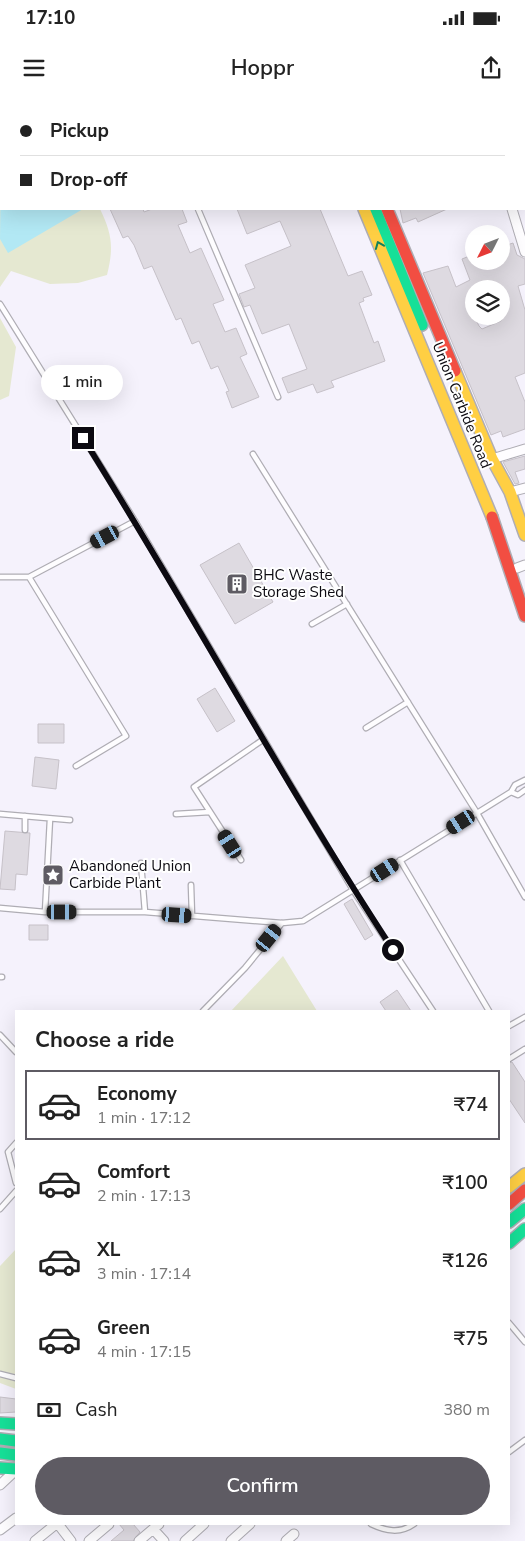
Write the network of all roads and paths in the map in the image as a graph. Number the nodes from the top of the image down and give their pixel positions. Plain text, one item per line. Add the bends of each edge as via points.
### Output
1 (198, 210) edge
2 (364, 210) edge
3 (375, 210) edge
4 (387, 210) edge
5 (512, 210) edge
6 (523, 238) edge
7 (525, 252) edge
8 (0, 304) edge
9 (278, 397) dead end
10 (525, 448) edge
11 (253, 454) dead end
12 (492, 459) junction
13 (525, 488) edge
14 (510, 492) junction
15 (135, 521) junction
16 (525, 535) edge
17 (521, 566) edge
18 (0, 577) edge
19 (29, 577) junction
20 (525, 590) edge
21 (347, 604) junction
22 (525, 616) edge
23 (312, 624) dead end
24 (408, 702) junction
25 (366, 728) dead end
26 (264, 740) junction
27 (76, 766) dead end
28 (525, 780) edge
29 (525, 790) edge
30 (511, 792) junction
31 (210, 812) junction
32 (476, 813) junction
33 (0, 814) edge
34 (176, 814) dead end
35 (25, 816) junction
36 (50, 819) junction
37 (70, 820) dead end
38 (25, 830) dead end
39 (241, 860) dead end
40 (400, 860) junction
41 (141, 863) dead end
42 (191, 885) dead end
43 (353, 890) junction
44 (525, 897) edge
45 (0, 908) edge
46 (45, 912) junction
47 (145, 912) junction
48 (192, 916) junction
49 (282, 923) junction
50 (204, 1010) edge
51 (432, 1010) edge
52 (488, 1010) edge
53 (525, 1017) edge
54 (510, 1025) edge
55 (0, 1035) edge
56 (525, 1050) edge
57 (15, 1051) edge
58 (510, 1058) edge
59 (15, 1144) edge
60 (525, 1174) edge
61 (15, 1180) edge
62 (510, 1186) edge
63 (525, 1190) edge
64 (15, 1192) edge
65 (510, 1203) edge
66 (0, 1208) edge
67 (525, 1209) edge
68 (510, 1221) edge
69 (525, 1229) edge
70 (510, 1242) edge
71 (510, 1324) edge
72 (525, 1342) edge
73 (0, 1374) edge
74 (15, 1378) edge
75 (0, 1423) edge
76 (15, 1424) edge
77 (0, 1439) edge
78 (525, 1440) edge
79 (15, 1441) edge
80 (510, 1451) edge
81 (0, 1453) edge
82 (15, 1455) edge
83 (0, 1468) edge
84 (15, 1469) edge
85 (15, 1470) edge
86 (0, 1484) edge
87 (15, 1519) edge
88 (56, 1525) edge
89 (58, 1525) edge
90 (108, 1525) edge
91 (203, 1525) edge
92 (249, 1525) edge
93 (374, 1525) edge
94 (412, 1525) edge
95 (156, 1526) edge
96 (0, 1530) edge
97 (294, 1534) dead end
98 (35, 1541) edge
99 (71, 1541) edge
100 (89, 1541) edge
101 (139, 1541) edge
102 (164, 1541) edge
103 (185, 1541) edge
104 (231, 1541) edge
105 (286, 1541) edge

1 - 9 lane
22 -> 2 street, Union Carbide Road via 494,522
3 - 17 street, Union Carbide Road
4 - 12 street
5 - 6 street
6 - 7 street
8 - 15 lane
10 - 12 street
11 - 21 lane
12 - 14 street
13 - 14 street
14 - 16 street
15 - 19 lane
15 - 26 lane
17 - 20 street, Union Carbide Road
18 - 19 lane
19 - 27 lane via 126,736
21 - 23 lane
21 - 24 lane
24 - 25 lane
24 - 32 lane
26 - 31 lane via 194,787
26 - 43 lane
28 - 30 lane via 515,785
29 - 30 lane via 518,795
30 - 32 lane
31 - 34 lane
31 - 39 lane
32 - 40 lane
32 - 44 lane
33 - 35 lane
35 - 36 lane
35 - 38 lane
36 - 37 lane
36 - 46 lane
40 - 43 lane
40 - 52 lane
41 - 47 lane
42 - 48 lane
43 - 49 lane via 303,921
43 - 51 lane
45 - 46 lane
46 - 47 lane
47 - 48 lane
48 - 49 lane
49 - 50 lane
53 - 54 lane
55 - 57 lane
56 - 58 lane
59 - 61 lane via 8,1152
60 - 62 street
63 - 65 street
64 - 66 lane
67 - 68 street
69 - 70 street
71 - 72 lane
73 - 74 lane
75 - 76 street
77 - 79 street
78 - 80 lane
81 - 82 street
83 - 84 street
85 - 86 street
87 - 96 street
88 - 98 street
89 - 99 street
90 - 100 street
91 - 103 street
92 - 104 street
93 - 94 lane via 402,1530
95 - 101 street
95 - 102 street
97 - 105 street

